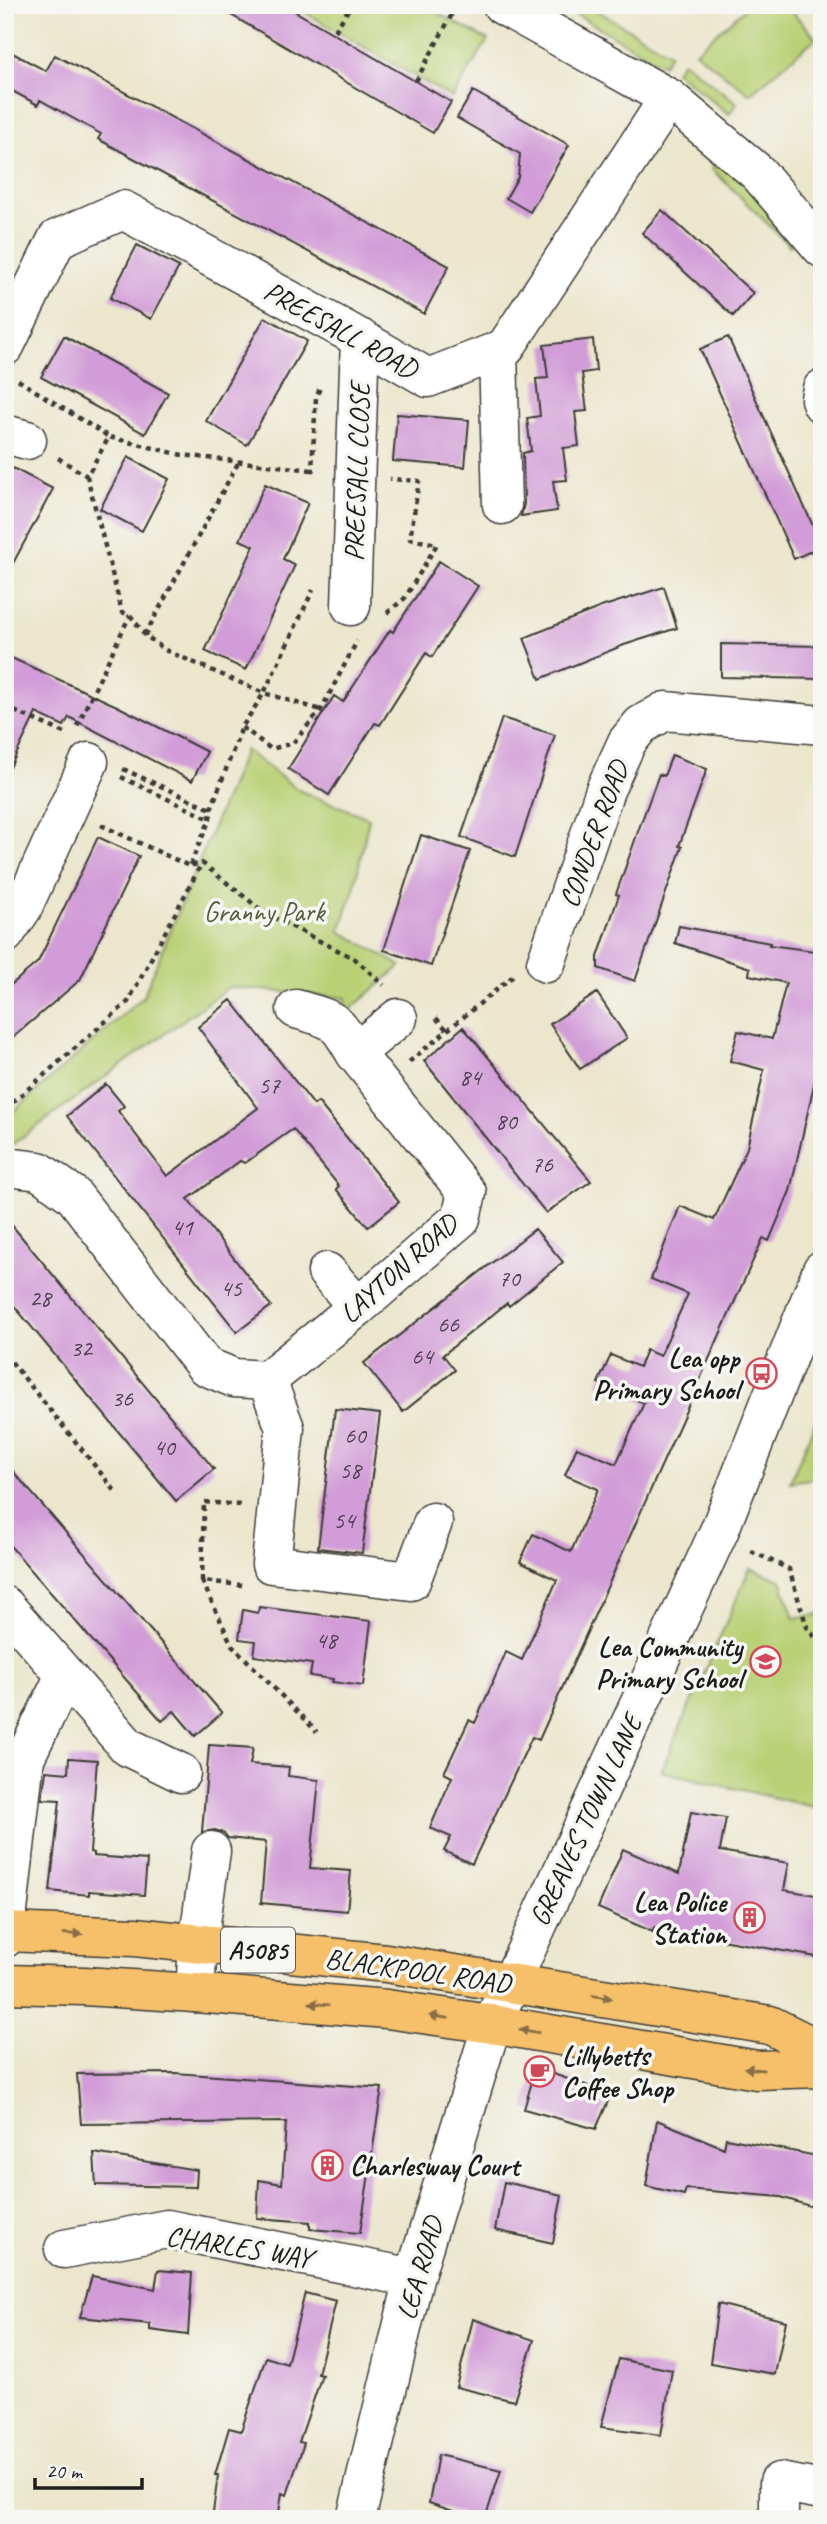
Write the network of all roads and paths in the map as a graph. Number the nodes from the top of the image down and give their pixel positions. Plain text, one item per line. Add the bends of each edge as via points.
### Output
1 (351, 5) edge
2 (457, 5) edge
3 (502, 5) edge
4 (335, 31) dead end
5 (416, 81) dead end
6 (669, 98) junction
7 (822, 248) edge
8 (360, 338) junction
9 (498, 351) junction
10 (11, 362) edge
11 (321, 386) dead end
12 (822, 389) edge
13 (822, 404) edge
14 (109, 438) junction
15 (238, 463) junction
16 (312, 470) junction
17 (324, 471) dead end
18 (502, 505) dead end
19 (317, 582) dead end
20 (351, 606) dead end
21 (130, 615) junction
22 (145, 635) junction
23 (264, 693) junction
24 (5, 708) edge
25 (321, 710) dead end
26 (822, 725) edge
27 (105, 765) junction
28 (211, 809) junction
29 (68, 810) junction
30 (210, 818) junction
31 (202, 863) junction
32 (190, 866) junction
33 (5, 934) edge
34 (546, 963) joint
35 (296, 1009) dead end
36 (398, 1018) joint
37 (355, 1054) junction
38 (381, 1084) junction
39 (5, 1109) edge
40 (5, 1169) edge
41 (327, 1272) dead end
42 (819, 1286) edge
43 (358, 1307) junction
44 (5, 1354) edge
45 (267, 1380) junction
46 (116, 1492) dead end
47 (277, 1499) junction
48 (433, 1522) dead end
49 (716, 1536) junction
50 (271, 1564) junction
51 (202, 1581) junction
52 (5, 1606) edge
53 (822, 1647) edge
54 (65, 1675) junction
55 (317, 1732) dead end
56 (181, 1773) dead end
57 (211, 1851) dead end
58 (6, 1932) edge
59 (5, 1938) edge
60 (198, 1944) junction
61 (510, 1982) junction
62 (5, 1984) edge
63 (195, 1993) junction
64 (492, 2024) junction
65 (822, 2051) edge
66 (822, 2068) edge
67 (64, 2249) dead end
68 (414, 2278) junction
69 (822, 2490) edge
70 (356, 2519) edge
71 (779, 2519) edge

1 - 4 path
2 - 5 path
3 - 6 street
6 - 7 street via 758,173
6 - 9 street, PREESALL ROAD via 505,348
8 - 9 street, PREESALL ROAD via 428,378
8 - 10 street, PREESALL ROAD via 123,210 57,239
8 - 20 street, PREESALL CLOSE
9 - 18 street
10 - 14 path
11 - 16 path via 316,397
12 - 13 street
14 - 15 path
14 - 21 path via 88,476 122,612
15 - 16 path
15 - 22 path
16 - 17 path
19 - 23 path
21 - 22 path
21 - 24 path via 72,736
22 - 23 path via 165,650
23 - 25 path
23 - 28 path via 242,727
26 - 34 street, CONDER ROAD via 666,711 641,725 627,742 605,790
27 - 28 path
27 - 29 street
27 - 30 path
28 - 30 path
29 - 32 path
29 - 33 street via 22,909
30 - 32 path
31 - 32 path
31 - 36 path via 265,913 355,959 387,988
31 - 39 path via 128,1002
34 - 38 path via 544,969 529,963
35 - 37 street, LAYTON ROAD via 333,1021
36 - 37 street
37 - 38 street, LAYTON ROAD
38 - 43 street, LAYTON ROAD via 467,1193 461,1218
40 - 45 street via 39,1171 73,1195 205,1366 234,1378
41 - 43 street
42 - 49 street, GREAVES TOWN LANE
43 - 45 street, LAYTON ROAD
44 - 46 path
45 - 47 street via 285,1427
47 - 50 street
47 - 51 path via 255,1506 204,1502
48 - 50 street via 411,1581
49 - 53 path via 789,1569 807,1627
49 - 61 street, GREAVES TOWN LANE
50 - 51 path via 252,1586
51 - 55 path via 232,1645
52 - 54 street
54 - 56 street via 128,1747
54 - 58 street via 25,1758
57 - 60 street
58 - 59 street
58 -> 60 highway, BLACKPOOL ROAD / A5085
60 - 61 highway, BLACKPOOL ROAD / A5085 via 386,1963
60 - 63 street
61 - 64 street, LEA ROAD
61 -> 65 highway, BLACKPOOL ROAD / A5085 via 770,2025
62 - 63 highway, BLACKPOOL ROAD / A5085
64 -> 63 highway, BLACKPOOL ROAD / A5085 via 387,2009
66 -> 64 highway, BLACKPOOL ROAD / A5085 via 757,2070
64 - 68 street, LEA ROAD
67 - 68 street, CHARLES WAY via 167,2229
68 - 70 street, LEA ROAD
69 - 71 street via 779,2482

